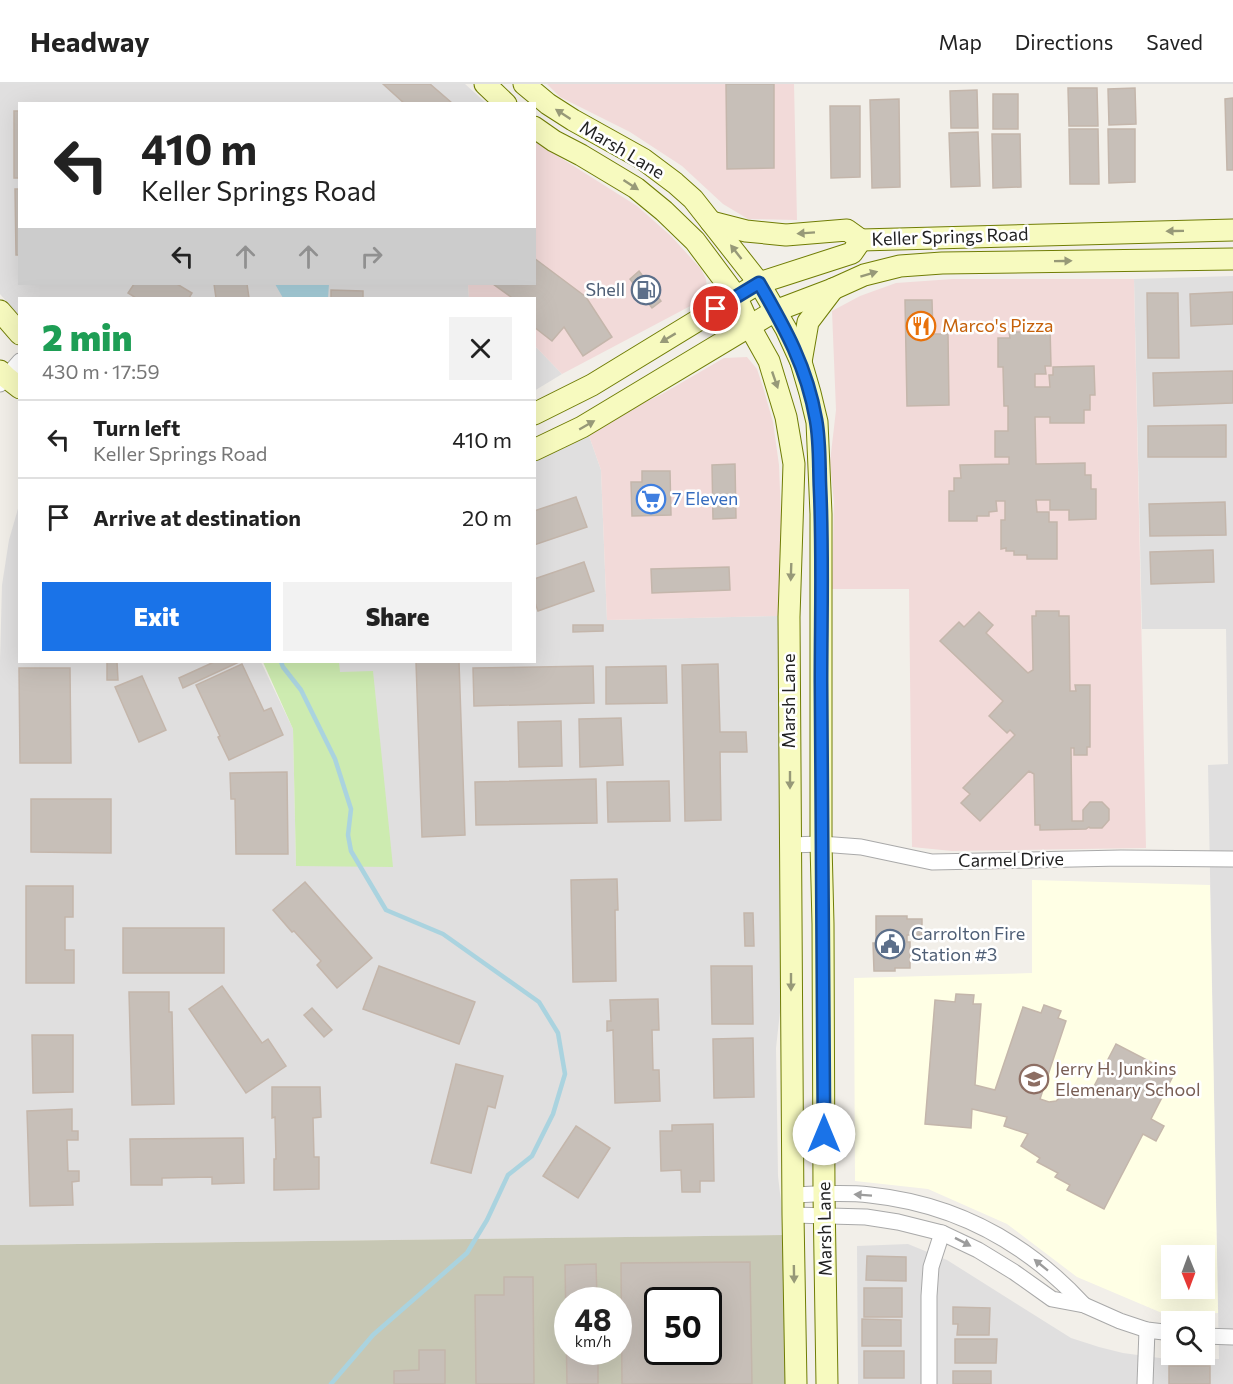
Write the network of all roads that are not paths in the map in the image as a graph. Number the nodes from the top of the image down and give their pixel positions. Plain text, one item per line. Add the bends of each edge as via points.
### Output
1 (485, 84) edge
2 (524, 84) edge
3 (504, 102) edge
4 (536, 128) edge
5 (597, 133) junction
6 (581, 154) junction
7 (711, 222) junction
8 (1233, 230) edge
9 (1023, 235) junction
10 (861, 240) junction
11 (1233, 259) edge
12 (942, 263) junction
13 (759, 283) junction
14 (833, 289) junction
15 (736, 296) junction
16 (0, 311) edge
17 (775, 311) junction
18 (750, 327) junction
19 (18, 332) edge
20 (801, 362) junction
21 (18, 364) edge
22 (6, 380) edge
23 (536, 413) edge
24 (536, 449) edge
25 (821, 844) junction
26 (790, 845) junction
27 (1233, 859) edge
28 (824, 1194) junction
29 (793, 1205) junction
30 (824, 1216) junction
31 (942, 1233) junction
32 (1084, 1305) junction
33 (1146, 1330) junction
34 (1161, 1332) edge
35 (1215, 1336) edge
36 (1233, 1337) edge
37 (795, 1384) edge
38 (827, 1384) edge
39 (929, 1384) edge
40 (1145, 1384) edge

1 - 3 main road
5 -> 2 main road, Marsh Lane
4 - 6 main road, Marsh Lane
5 - 6 main road
5 - 7 main road, Marsh Lane via 675,183
6 -> 15 main road, Marsh Lane via 636,188 664,211 695,241
10 -> 7 main road via 847,230 786,235
13 -> 7 main road, Marsh Lane
8 -> 9 main road, Keller Springs Road
9 - 10 main road, Keller Springs Road
9 - 12 main road via 1006,247 963,249 948,254
10 - 13 main road, Keller Springs Road via 852,253
12 -> 11 main road, Keller Springs Road
14 -> 12 main road, Keller Springs Road via 864,275 900,266
13 - 15 main road, Keller Springs Road
13 - 17 main road, Marsh Lane
14 - 17 main road, Keller Springs Road
14 - 20 main road via 808,322
15 - 18 main road, Marsh Lane
15 -> 23 main road, Keller Springs Road via 592,385
16 - 19 main road
17 - 18 main road, Keller Springs Road
17 - 20 main road, Marsh Lane
24 -> 18 main road, Keller Springs Road via 582,427
18 -> 26 main road, Marsh Lane via 778,389 794,464 789,617
20 - 25 main road, Marsh Lane via 817,422 819,449
21 - 22 street
25 - 26 street, Carmel Drive
25 - 27 street, Carmel Drive via 932,862
25 - 28 main road, Marsh Lane
26 -> 29 main road, Marsh Lane
28 - 29 street
28 - 30 main road, Marsh Lane
32 -> 28 street via 1022,1250 958,1215 899,1199
29 - 30 street
29 -> 37 main road, Marsh Lane
30 - 31 street via 866,1217
30 - 38 main road, Marsh Lane
31 -> 32 street via 1005,1266 1052,1299
31 - 39 street via 929,1287
32 - 33 street
33 - 34 street
33 - 40 street
35 - 36 street

